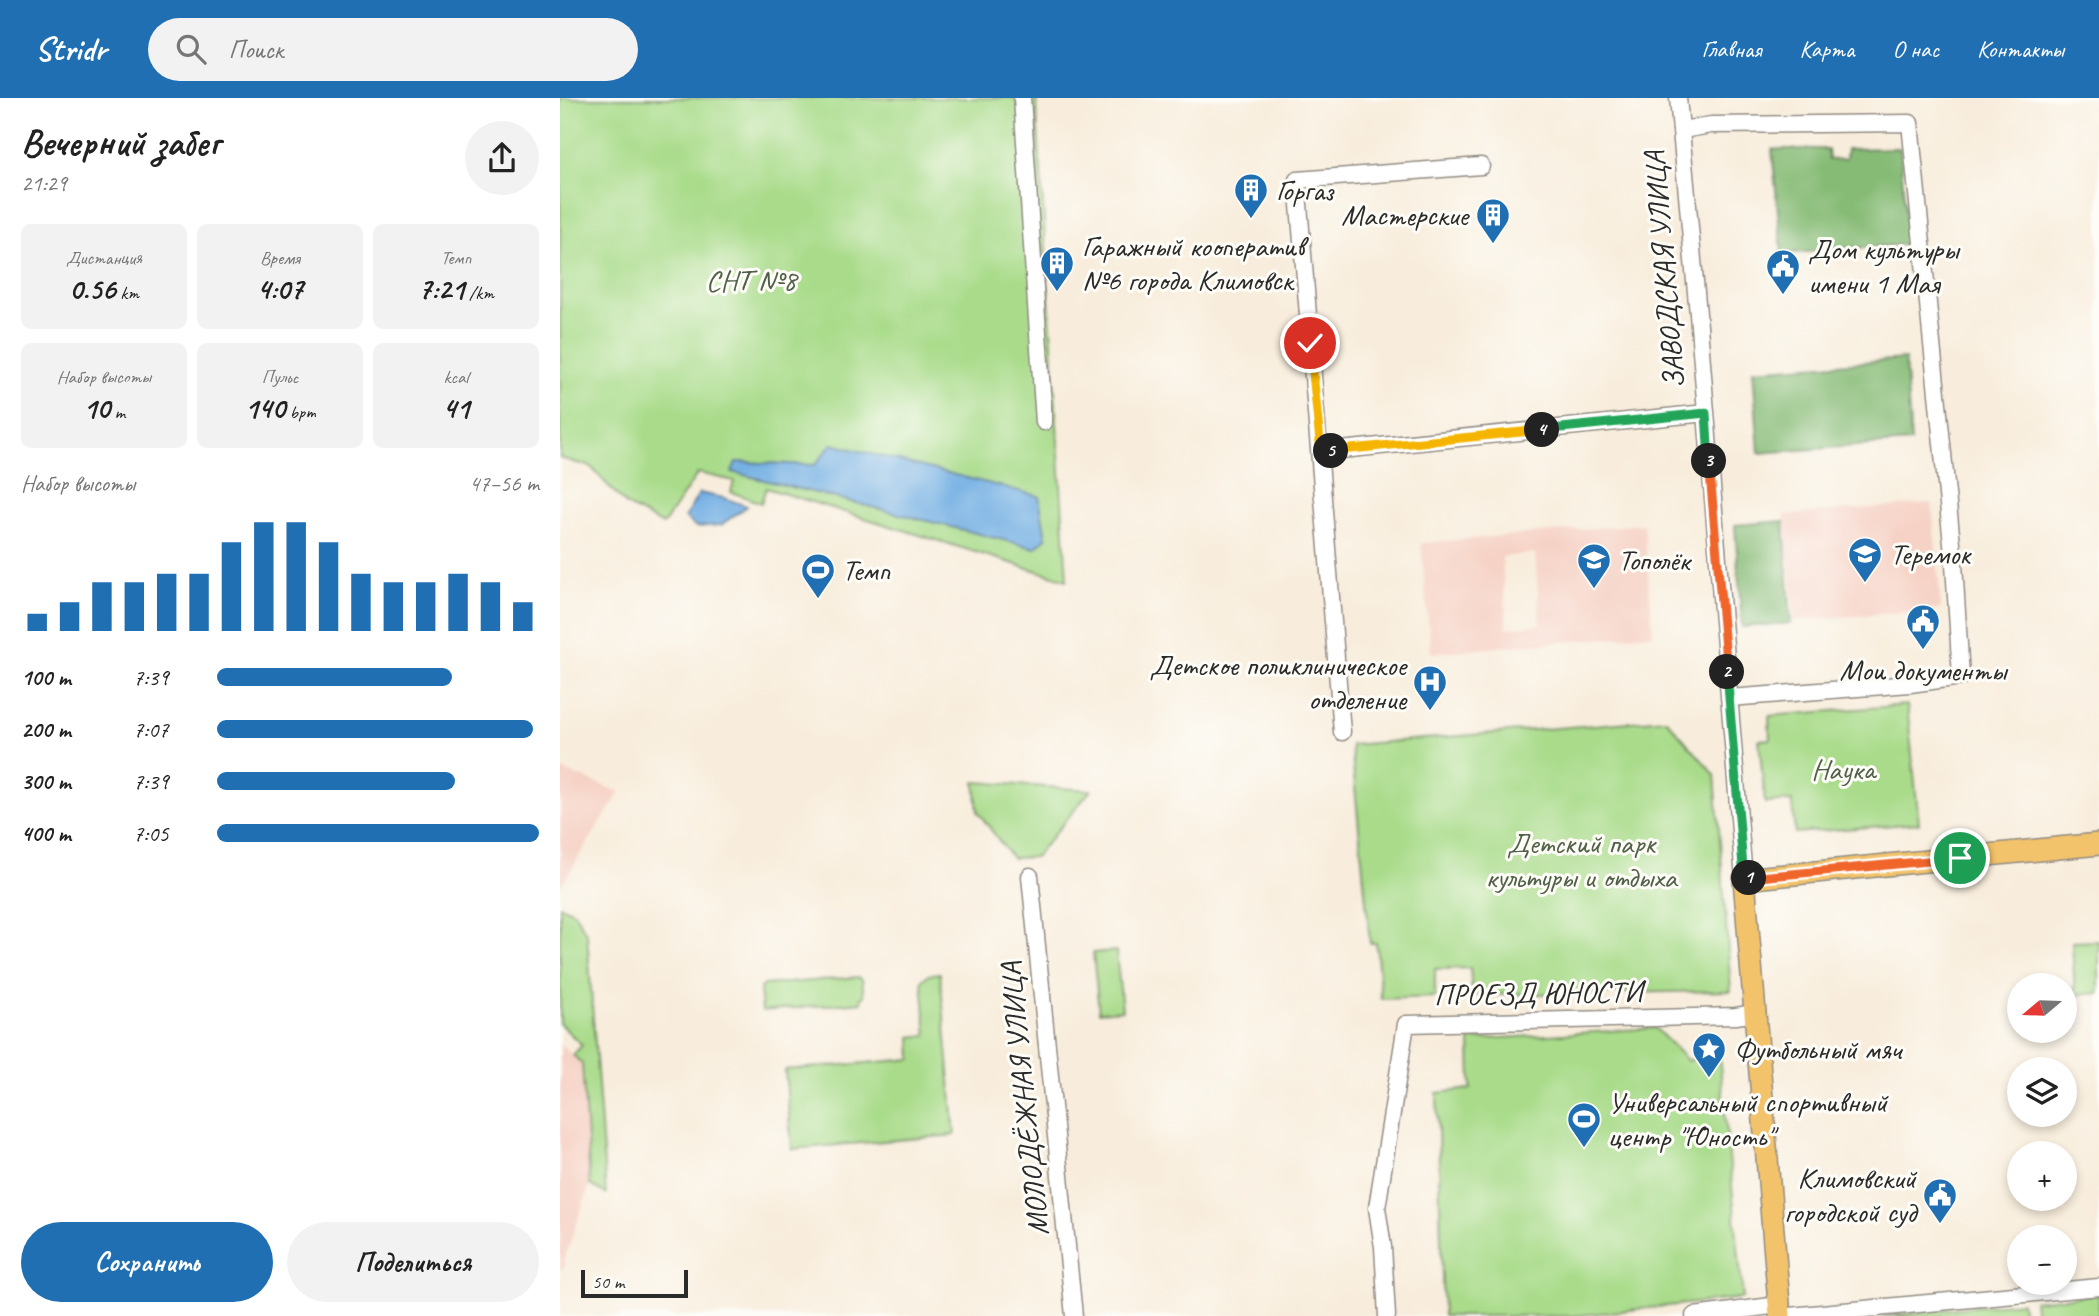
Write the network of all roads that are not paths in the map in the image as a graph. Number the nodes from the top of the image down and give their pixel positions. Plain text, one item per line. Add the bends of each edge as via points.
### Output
1 (1022, 98) edge
2 (1678, 98) edge
3 (1682, 130) junction
4 (1481, 166) dead end
5 (1706, 413) junction
6 (1044, 422) dead end
7 (1321, 452) junction
8 (1729, 698) junction
9 (1342, 732) dead end
10 (2099, 844) edge
11 (1030, 876) dead end
12 (1744, 879) junction
13 (1755, 1013) junction
14 (2099, 1287) edge
15 (1783, 1312) edge
16 (1073, 1316) edge
17 (1387, 1316) edge
18 (1694, 1316) edge

1 - 6 street
2 - 3 street, ЗАВОДСКАЯ УЛИЦА
3 - 5 street, ЗАВОДСКАЯ УЛИЦА
3 - 8 street via 1710,125 1910,123 1954,564 1962,677
4 - 7 street via 1297,180
5 - 7 street
5 - 8 street, ЗАВОДСКАЯ УЛИЦА
7 - 9 street
8 - 12 street, ЗАВОДСКАЯ УЛИЦА
10 - 12 main road
11 - 16 street, МОЛОДЁЖНАЯ УЛИЦА
12 - 13 main road, ЗАВОДСКАЯ УЛИЦА
13 - 15 main road, ЗАВОДСКАЯ УЛИЦА
13 - 17 street, ПРОЕЗД ЮНОСТИ via 1406,1024 1377,1208
14 - 15 street
15 - 18 street

